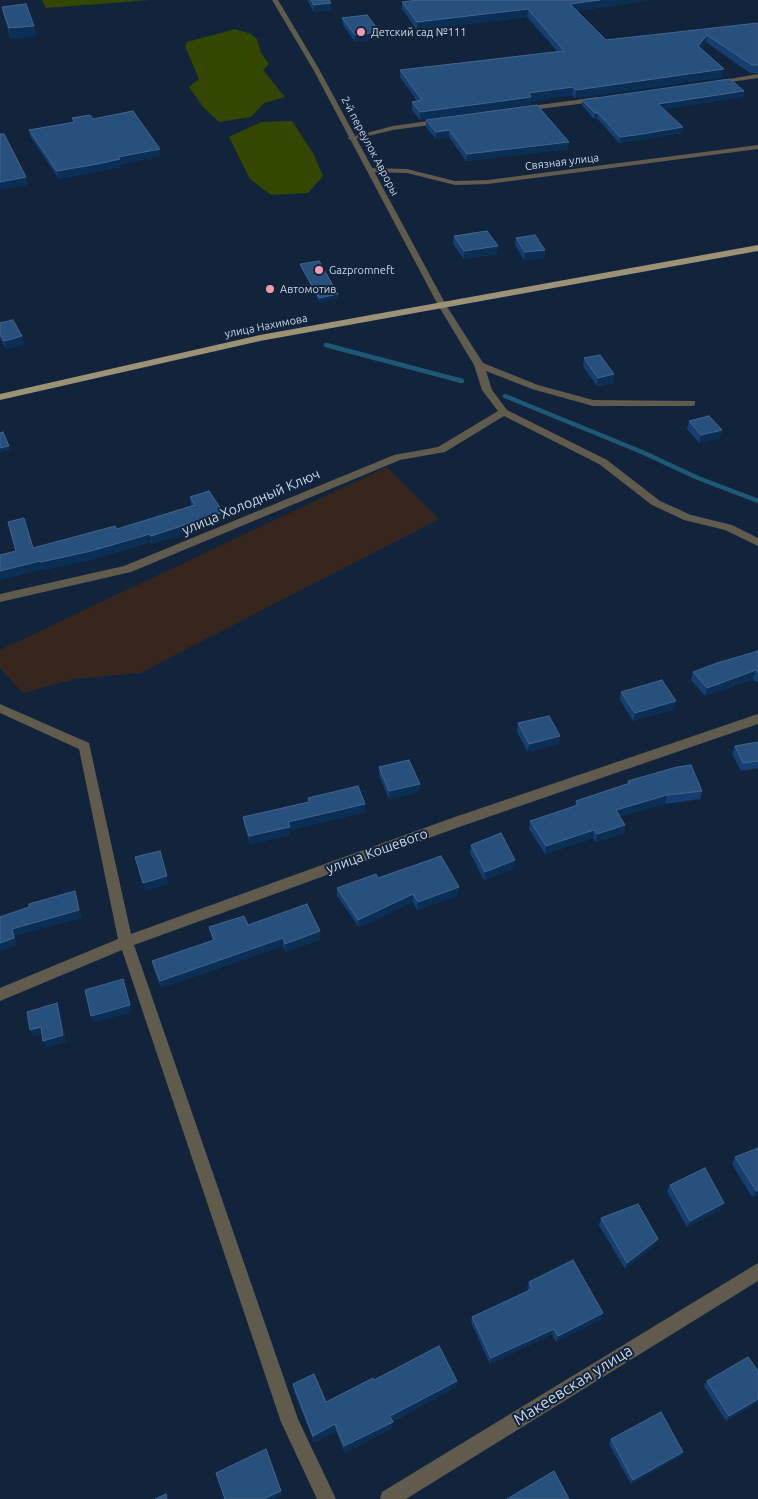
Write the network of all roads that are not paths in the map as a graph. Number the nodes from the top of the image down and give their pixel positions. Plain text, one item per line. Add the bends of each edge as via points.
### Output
1 (275, 0) edge
2 (758, 76) edge
3 (710, 83) edge
4 (606, 98) edge
5 (520, 110) edge
6 (452, 120) edge
7 (351, 138) junction
8 (758, 147) edge
9 (370, 170) junction
10 (758, 248) edge
11 (442, 305) junction
12 (479, 365) junction
13 (0, 397) edge
14 (692, 404) dead end
15 (504, 412) junction
16 (758, 542) edge
17 (0, 598) edge
18 (0, 708) edge
19 (758, 720) edge
20 (126, 942) junction
21 (0, 995) edge
22 (758, 1271) edge
23 (327, 1499) edge
24 (388, 1499) edge

1 - 7 street, 2-й переулок Авроры via 316,69
2 - 3 street
4 - 5 street
6 - 7 street
7 - 9 street, 2-й переулок Авроры
8 - 9 street, Связная улица via 488,182 456,183 407,171
9 - 11 street, 2-й переулок Авроры
10 - 11 main road, улица Нахимова
11 - 12 street, 2-й переулок Авроры
11 - 13 main road, улица Нахимова via 216,347
12 - 14 street via 534,387 593,403
12 - 15 street, 2-й переулок Авроры via 487,390
15 - 16 street via 603,462 656,503 688,518 728,527
15 - 17 street, улица Холодный Ключ via 441,450 398,457 126,569
18 - 20 street via 85,746
19 - 20 street, улица Кошевого via 457,822
20 - 21 street, улица Кошевого
20 - 23 street via 290,1422
22 - 24 street, Макеевская улица

